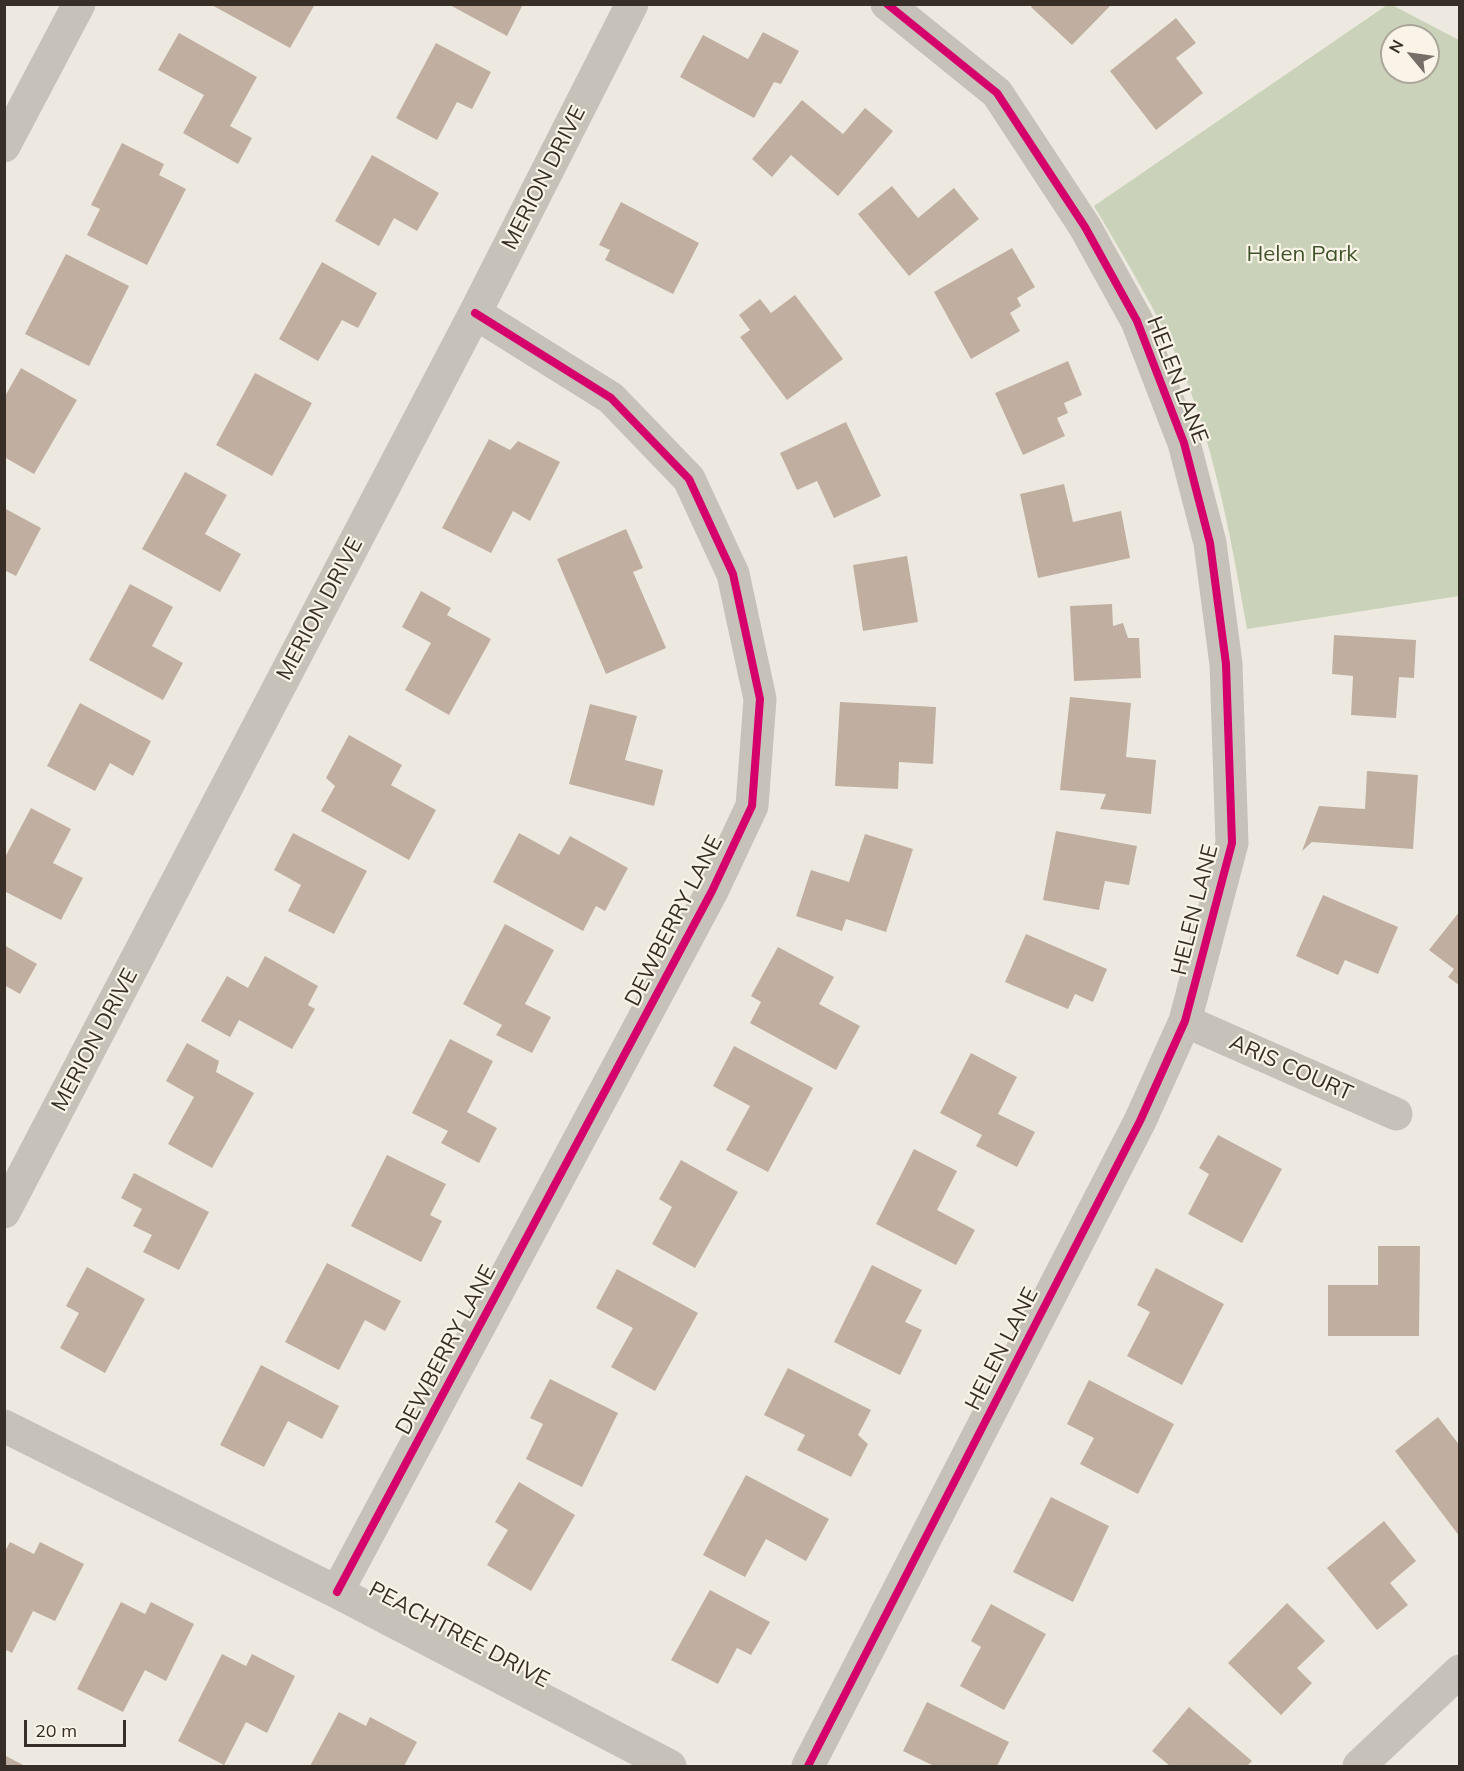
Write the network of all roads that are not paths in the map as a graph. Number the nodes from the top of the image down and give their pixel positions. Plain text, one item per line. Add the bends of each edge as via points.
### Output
1 (79, 4) edge
2 (632, 4) edge
3 (887, 4) edge
4 (4, 146) edge
5 (475, 313) junction
6 (1185, 1021) junction
7 (1396, 1114) dead end
8 (4, 1212) edge
9 (4, 1426) edge
10 (337, 1592) junction
11 (1460, 1671) edge
12 (670, 1767) edge
13 (808, 1767) edge
14 (1359, 1767) edge

1 - 4 street
2 - 5 street, MERION DRIVE
3 - 6 street, HELEN LANE via 997,93 1085,227 1137,321 1184,443 1210,543 1226,664 1232,843
5 - 8 street, MERION DRIVE
5 - 10 street, DEWBERRY LANE via 611,398 688,479 734,574 760,699 752,807 712,891
6 - 7 street, ARIS COURT
6 - 13 street, HELEN LANE via 1140,1121
9 - 10 street, PEACHTREE DRIVE
10 - 12 street, PEACHTREE DRIVE
11 - 14 street

